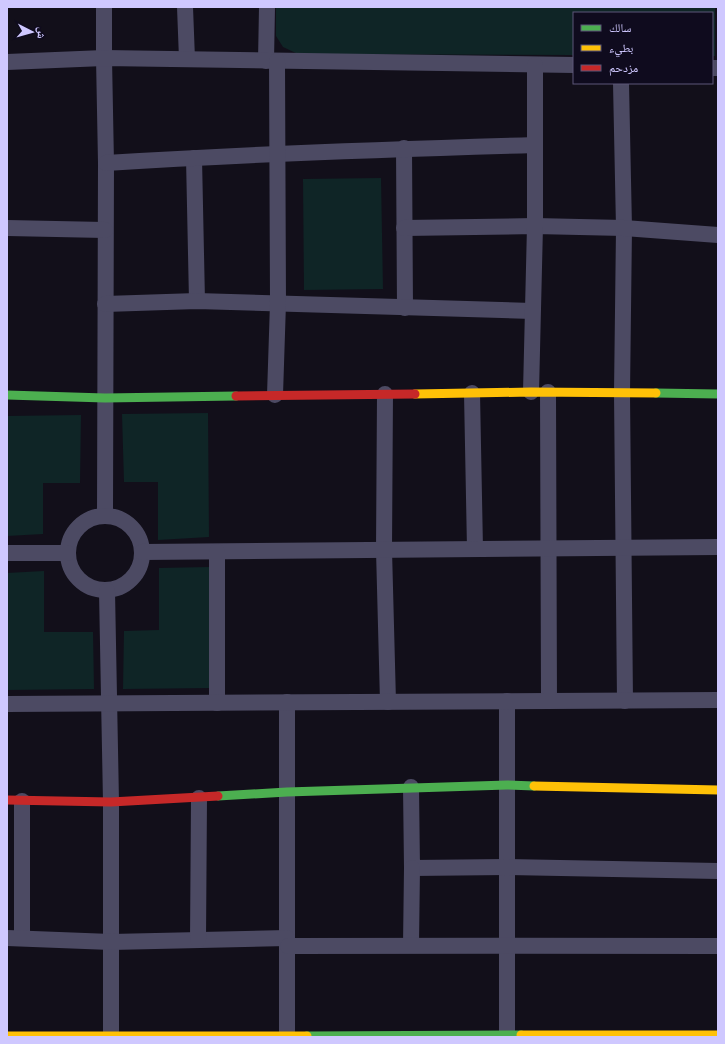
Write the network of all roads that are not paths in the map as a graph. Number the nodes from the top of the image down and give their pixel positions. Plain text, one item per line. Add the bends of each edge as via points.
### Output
1 (104, 7) edge
2 (185, 7) edge
3 (266, 7) edge
4 (104, 58) junction
5 (187, 59) junction
6 (272, 61) junction
7 (7, 62) edge
8 (535, 65) junction
9 (573, 66) edge
10 (621, 84) edge
11 (535, 145) junction
12 (404, 148) junction
13 (277, 155) junction
14 (194, 158) junction
15 (106, 163) junction
16 (535, 226) junction
17 (7, 228) edge
18 (404, 228) junction
19 (624, 228) junction
20 (105, 230) junction
21 (718, 235) edge
22 (197, 301) junction
23 (278, 303) junction
24 (105, 304) junction
25 (404, 308) junction
26 (532, 311) junction
27 (531, 392) junction
28 (548, 392) junction
29 (472, 393) junction
30 (622, 393) junction
31 (385, 394) junction
32 (718, 394) edge
33 (7, 395) edge
34 (275, 395) junction
35 (105, 398) junction
36 (105, 516) junction
37 (718, 547) edge
38 (624, 548) junction
39 (475, 549) junction
40 (548, 549) junction
41 (384, 550) junction
42 (142, 552) junction
43 (217, 552) junction
44 (7, 553) edge
45 (67, 553) junction
46 (107, 591) junction
47 (625, 700) junction
48 (718, 700) edge
49 (507, 701) junction
50 (549, 701) junction
51 (287, 702) junction
52 (388, 702) junction
53 (110, 703) junction
54 (217, 703) junction
55 (7, 704) edge
56 (507, 785) junction
57 (411, 787) junction
58 (718, 790) edge
59 (287, 792) junction
60 (199, 798) junction
61 (14, 801) edge
62 (111, 802) junction
63 (507, 867) junction
64 (412, 868) junction
65 (718, 871) edge
66 (15, 938) edge
67 (198, 940) junction
68 (111, 942) junction
69 (288, 942) junction
70 (411, 945) junction
71 (507, 946) junction
72 (718, 946) edge
73 (718, 1035) edge
74 (10, 1036) edge
75 (111, 1036) edge
76 (507, 1036) edge
77 (287, 1037) edge

1 - 4 street
2 - 5 street
3 - 6 street
4 - 5 street
4 - 7 street
4 - 15 street
5 - 6 street
6 - 8 street
6 - 13 street
8 - 9 street
8 - 11 street
10 - 19 street
11 - 12 street
11 - 16 street
12 - 13 street
12 - 18 street
13 - 14 street
13 - 23 street
14 - 15 street
14 - 22 street
15 - 20 street
16 - 18 street
16 - 19 street
16 - 26 street
17 - 20 street
18 - 25 street
19 - 21 street
19 - 30 street
20 - 24 street
22 - 23 street
22 - 24 street
23 - 25 street
23 - 34 street
24 - 35 street
25 - 26 street
26 - 27 street
27 - 28 street
27 - 29 street
28 - 30 street
28 - 40 street
29 - 31 street
29 - 39 street
30 - 32 street
30 - 38 street
31 - 34 street
31 - 41 street
33 - 35 street
34 - 35 street
35 - 36 street
36 - 42 street via 126,523 140,541
36 - 45 street via 93,517 83,523 69,541
37 - 38 street
38 - 40 street
38 - 47 street
39 - 40 street
39 - 41 street
40 - 50 street
41 - 43 street
41 - 52 street
42 - 43 street
42 - 46 street via 141,564 136,574 118,588
43 - 54 street
44 - 45 street
45 - 46 street via 69,565 75,576 84,584
46 - 53 street
47 - 48 street
47 - 50 street
49 - 50 street
49 - 52 street
49 - 56 street
51 - 52 street
51 - 54 street
51 - 59 street
53 - 54 street
53 - 55 street
53 - 62 street
56 - 57 street
56 - 58 street
56 - 63 street
57 - 59 street
57 - 64 street
59 - 60 street
59 - 69 street
60 - 62 street
60 - 67 street
61 - 62 street
61 - 66 street
62 - 68 street
63 - 64 street
63 - 65 street
63 - 71 street
64 - 70 street
66 - 68 street
67 - 68 street
67 - 69 street
68 - 75 street
69 - 70 street
69 - 77 street
70 - 71 street
71 - 72 street
71 - 76 street
73 - 76 street
74 - 75 street
75 - 77 street
76 - 77 street

